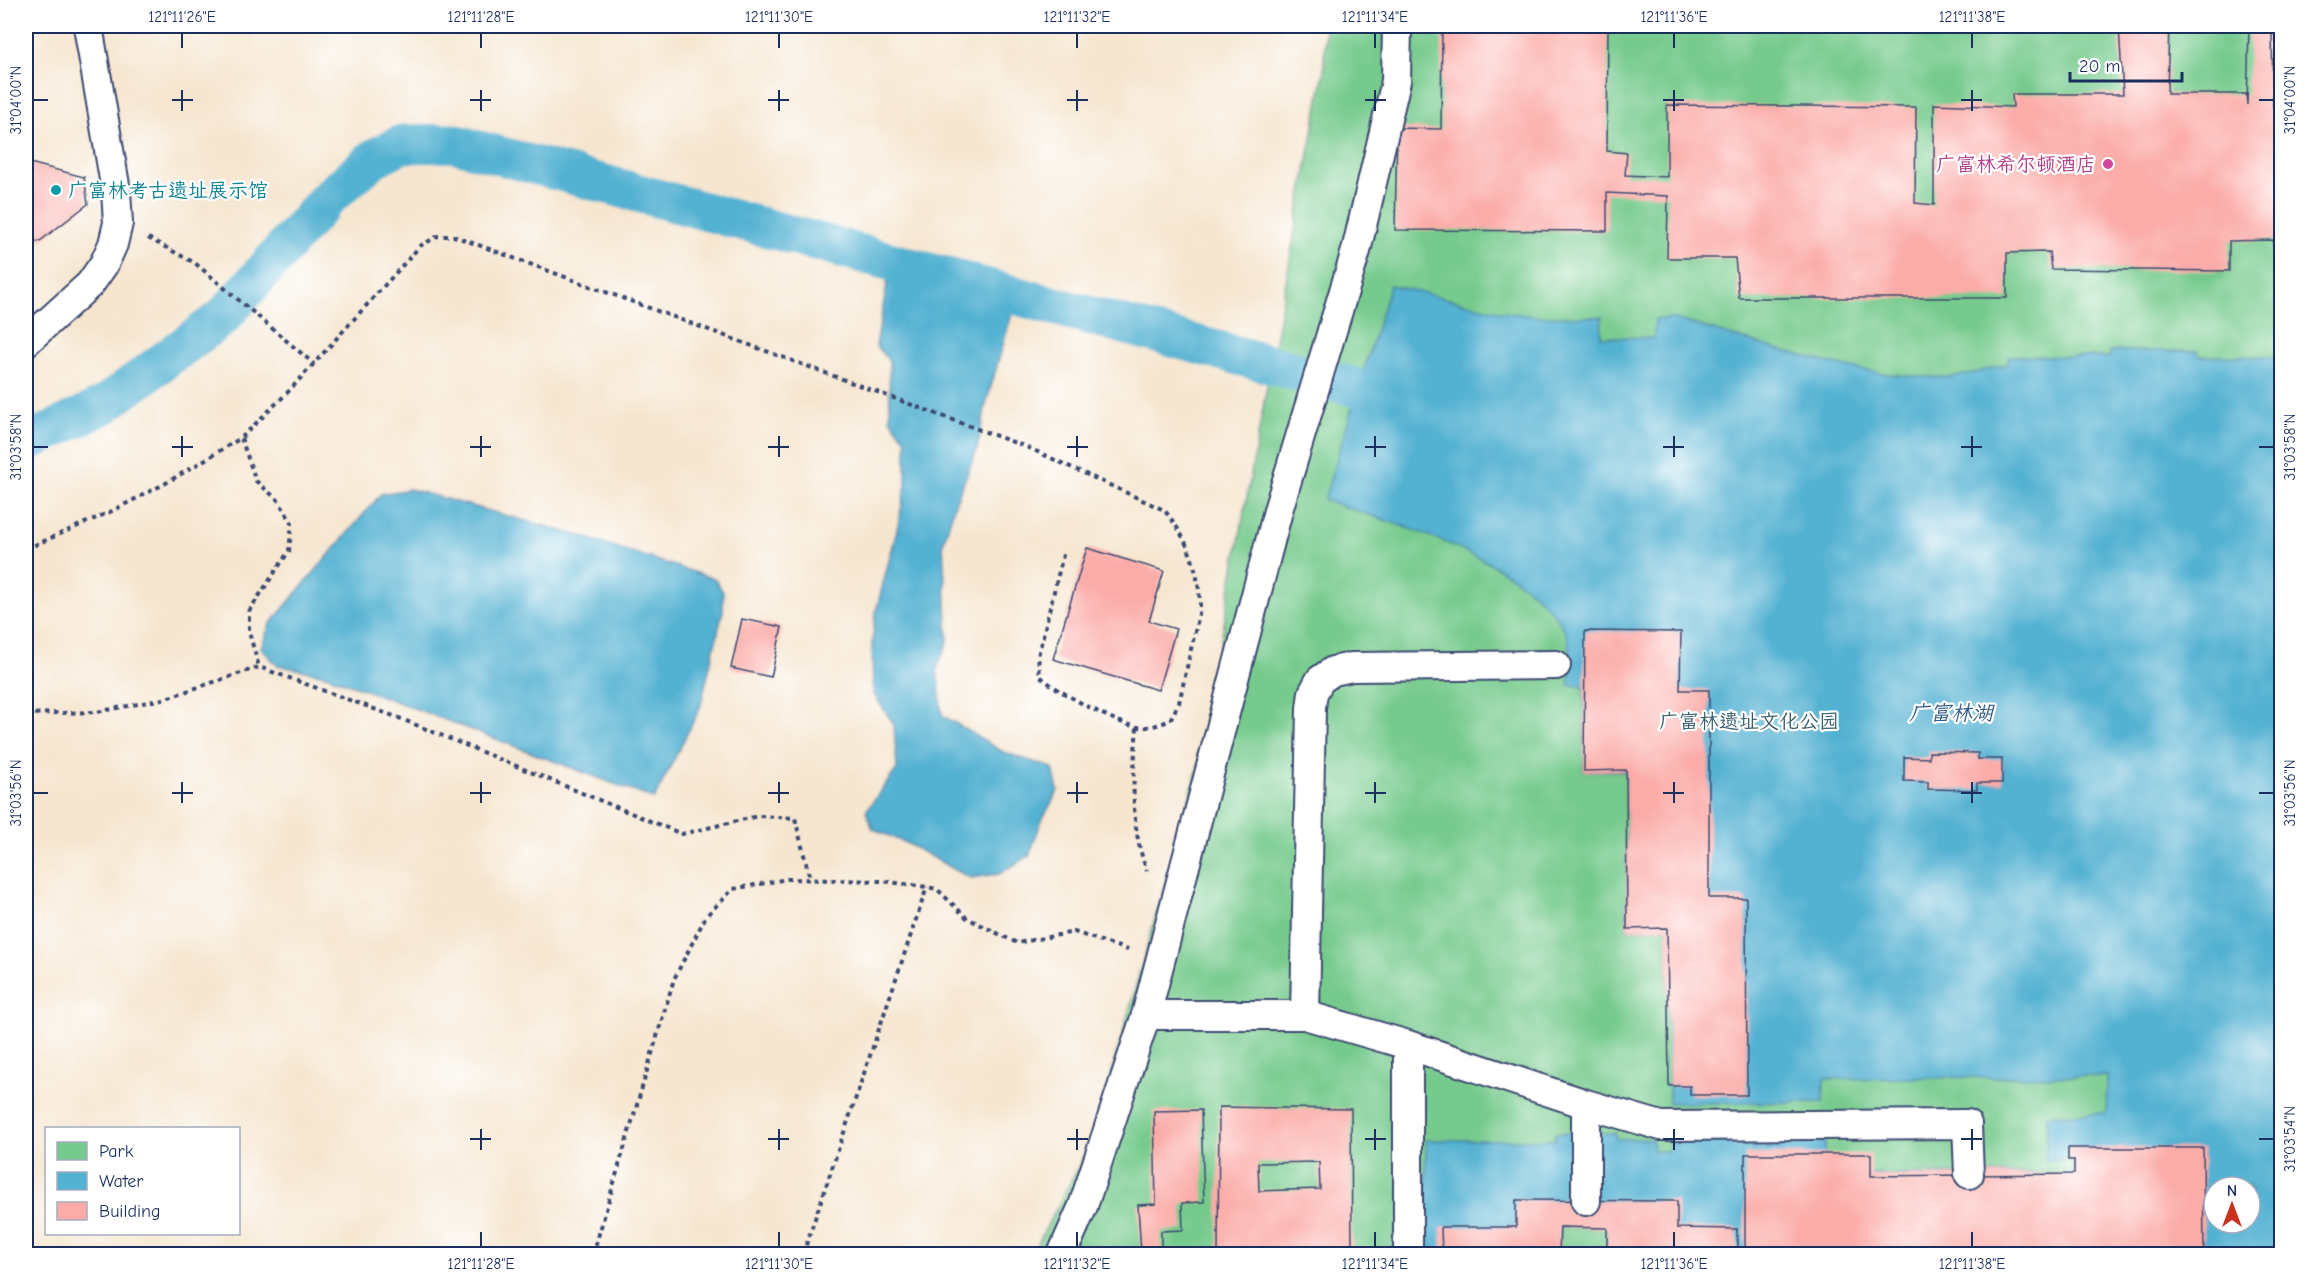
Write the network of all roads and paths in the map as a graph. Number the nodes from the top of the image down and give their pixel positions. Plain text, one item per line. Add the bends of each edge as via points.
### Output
1 (88, 26) edge
2 (1397, 26) edge
3 (118, 223) junction
4 (26, 342) edge
5 (314, 364) junction
6 (241, 438) junction
7 (26, 549) edge
8 (1064, 551) dead end
9 (1556, 665) dead end
10 (259, 667) junction
11 (26, 714) edge
12 (1137, 727) junction
13 (810, 879) junction
14 (927, 888) junction
15 (1175, 905) junction
16 (1161, 960) junction
17 (1146, 1015) junction
18 (1305, 1015) junction
19 (1408, 1045) junction
20 (1586, 1104) junction
21 (1969, 1174) dead end
22 (1586, 1201) dead end
23 (593, 1254) edge
24 (803, 1254) edge
25 (1062, 1254) edge
26 (1408, 1254) edge

1 - 3 street
2 - 15 street via 1396,81 1356,251 1279,507
3 - 4 street via 104,264 90,284
3 - 5 path via 195,263
5 - 6 path
5 - 12 path via 420,246 438,236 454,236 1029,448 1164,510 1175,521 1190,553 1200,609 1179,703 1170,720
6 - 7 path via 193,469 112,512
6 - 10 path via 256,482 278,500 292,523 289,551 249,611 249,632
8 - 12 path via 1038,670 1053,686
9 - 18 street via 1372,665 1333,671 1320,680 1311,708
10 - 11 path via 163,699 97,712
10 - 13 path via 399,718 682,834 758,816 795,818
12 - 15 path via 1133,775 1138,842 1148,872
13 - 14 path via 882,881
13 - 23 path via 786,879 733,889 706,916 674,979
14 - 16 path via 937,889 967,918 1017,943 1074,932
14 - 24 path
15 - 16 street
16 - 17 street
17 - 18 street
17 - 25 street via 1083,1206
18 - 19 street
19 - 20 street
19 - 26 street
20 - 21 street via 1661,1126 1967,1124
20 - 22 street

